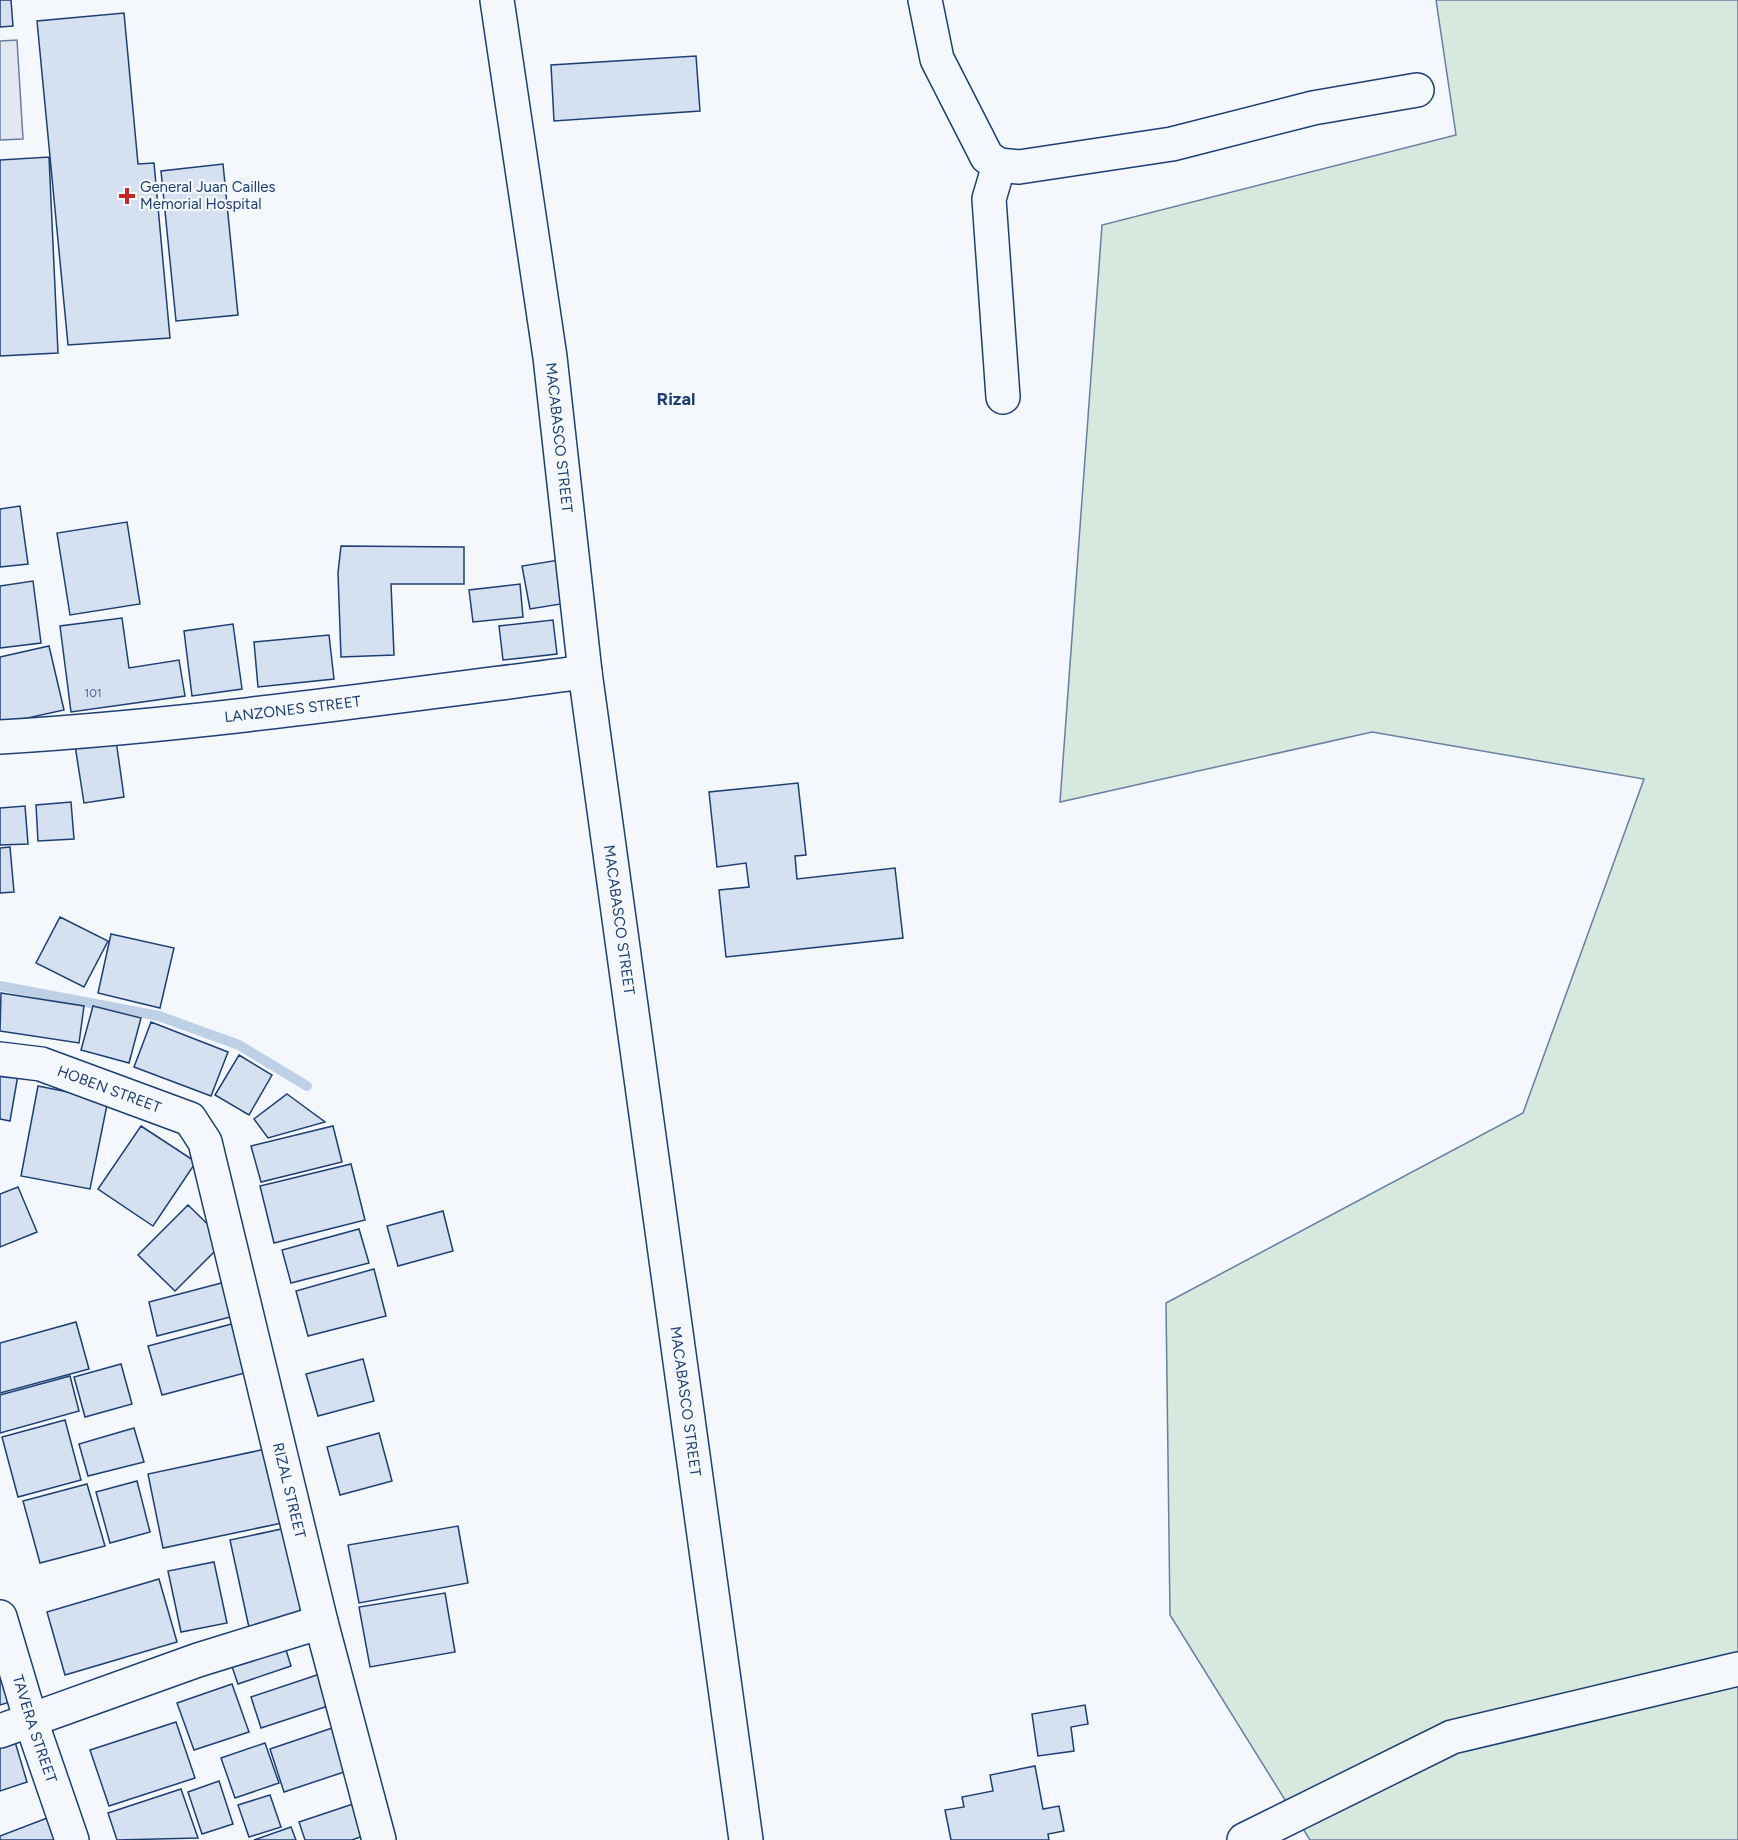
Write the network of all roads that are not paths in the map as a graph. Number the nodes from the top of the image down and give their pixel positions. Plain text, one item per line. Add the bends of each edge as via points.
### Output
1 (497, 0) edge
2 (926, 0) edge
3 (1417, 90) dead end
4 (999, 165) junction
5 (1003, 398) dead end
6 (585, 672) junction
7 (0, 737) edge
8 (0, 1059) edge
9 (205, 1142) joint
10 (0, 1617) edge
11 (321, 1622) junction
12 (1738, 1669) edge
13 (31, 1721) junction
14 (0, 1731) edge
15 (72, 1840) edge
16 (379, 1840) edge
17 (746, 1840) edge
18 (1244, 1840) edge

1 - 6 street, MACABASCO STREET via 549,357
2 - 4 street via 938,59 987,157
3 - 4 street via 1314,108 1172,144 1019,167
4 - 5 street via 989,198
6 - 7 street, LANZONES STREET via 392,699 107,730
6 - 17 street, MACABASCO STREET
8 - 9 street, HOBEN STREET via 41,1064 190,1119
9 - 11 street, RIZAL STREET
10 - 13 street, TAVERA STREET
11 - 13 street via 198,1660
11 - 16 street, RIZAL STREET
12 - 18 street via 1452,1737
13 - 14 street
13 - 15 street, TAVERA STREET

